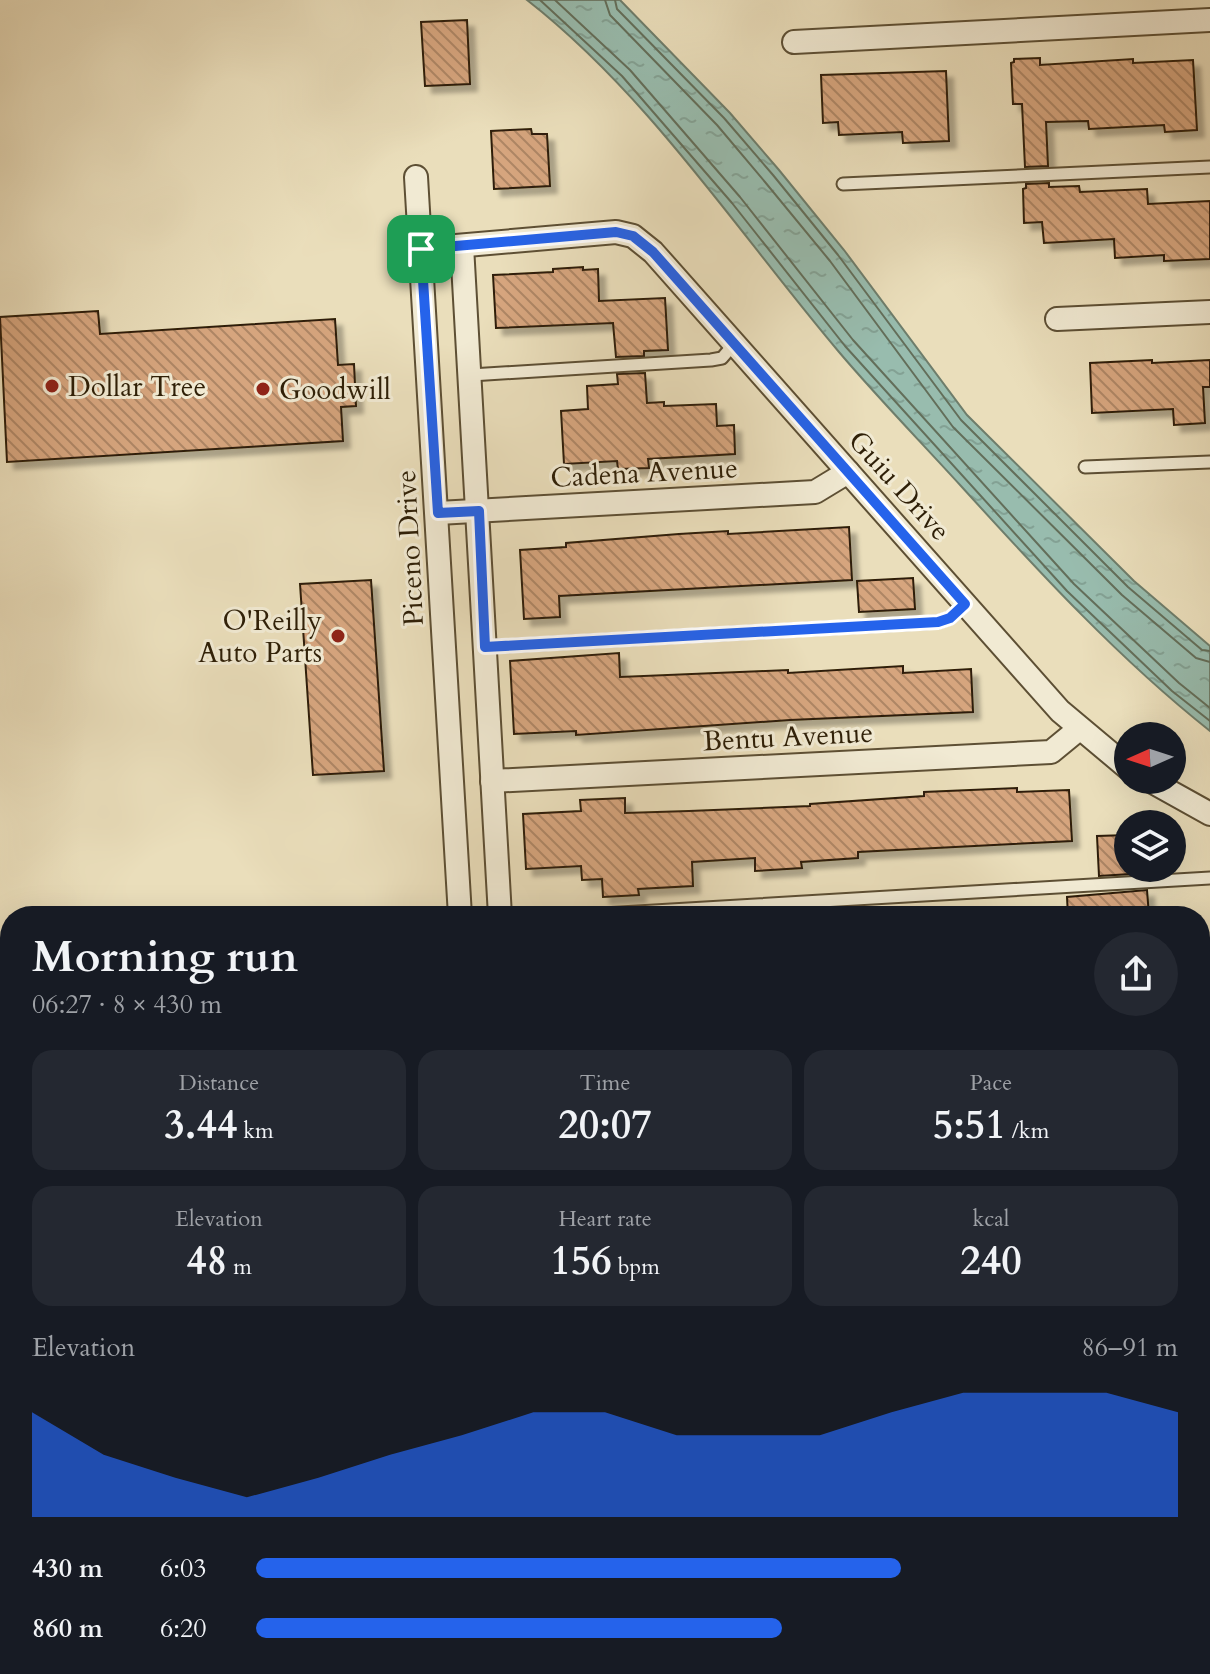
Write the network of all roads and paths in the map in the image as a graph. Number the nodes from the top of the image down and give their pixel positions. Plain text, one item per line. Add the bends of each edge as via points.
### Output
1 (1210, 20) edge
2 (794, 42) dead end
3 (1210, 167) edge
4 (416, 177) dead end
5 (843, 184) dead end
6 (462, 246) junction
7 (421, 249) junction
8 (1210, 312) edge
9 (1057, 319) dead end
10 (734, 344) junction
11 (471, 375) junction
12 (1210, 462) edge
13 (1085, 467) dead end
14 (848, 472) junction
15 (479, 511) junction
16 (438, 513) junction
17 (965, 604) junction
18 (485, 647) junction
19 (1079, 729) junction
20 (1114, 757) edge
21 (492, 781) junction
22 (1174, 794) edge
23 (1210, 814) edge
24 (1210, 878) edge
25 (459, 906) edge
26 (499, 906) edge
27 (738, 906) edge

1 - 2 street
3 - 5 lane
4 - 7 street, Piceno Drive
6 - 7 street
6 - 10 street, Guiu Drive via 616,232 633,236
6 - 11 street
7 - 16 street, Piceno Drive
8 - 9 street
10 - 11 lane via 722,358 711,360
10 - 14 street, Guiu Drive
11 - 15 street
12 - 13 lane
14 - 15 street, Cadena Avenue via 815,492
14 - 17 street, Guiu Drive
15 - 16 street, Cadena Avenue
15 - 18 street
16 - 25 street, Piceno Drive
17 - 18 lane via 938,622
17 - 19 street, Guiu Drive
18 - 21 street
19 - 20 street, Guiu Drive
19 - 21 street, Bentu Avenue via 1051,752
21 - 26 street
22 - 23 street
24 - 27 lane

